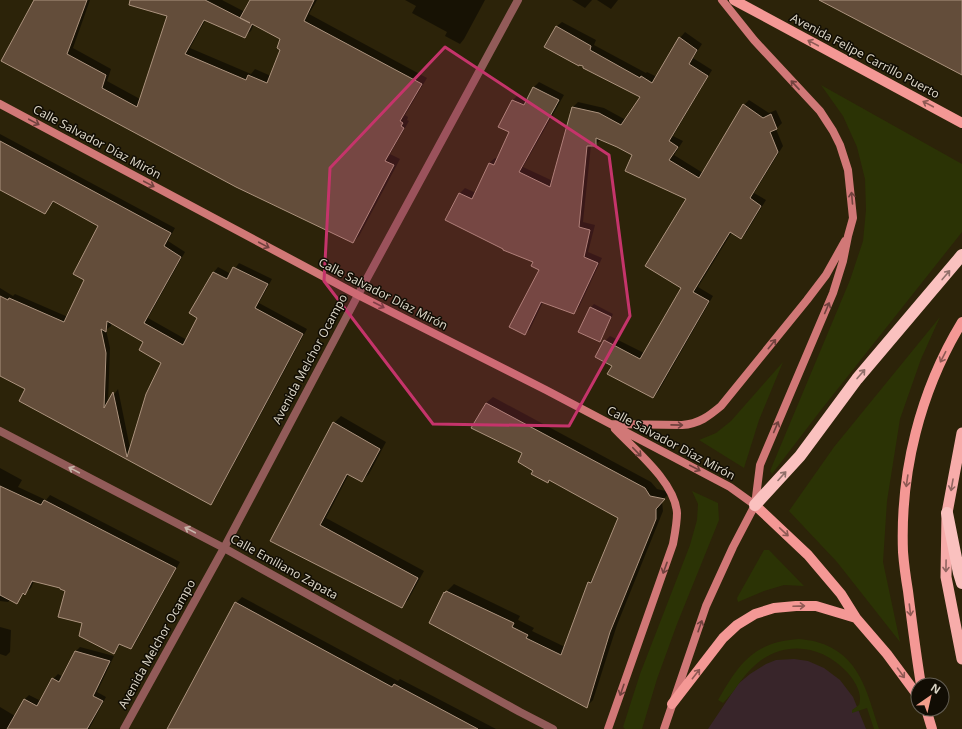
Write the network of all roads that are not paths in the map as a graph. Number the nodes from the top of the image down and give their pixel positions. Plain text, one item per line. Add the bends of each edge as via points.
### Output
1 (518, 0) edge
2 (722, 0) edge
3 (734, 0) edge
4 (0, 104) edge
5 (962, 113) edge
6 (949, 116) junction
7 (962, 123) edge
8 (848, 236) junction
9 (962, 255) edge
10 (358, 295) junction
11 (962, 322) edge
12 (610, 424) junction
13 (0, 430) edge
14 (962, 433) edge
15 (755, 505) junction
16 (947, 513) junction
17 (224, 548) junction
18 (962, 583) edge
19 (856, 618) junction
20 (962, 659) edge
21 (920, 677) edge
22 (910, 685) edge
23 (672, 704) junction
24 (928, 717) edge
25 (124, 729) edge
26 (553, 729) edge
27 (608, 729) edge
28 (664, 729) edge
29 (932, 729) edge

1 - 10 street, Avenida Melchor Ocampo
8 -> 2 main road via 853,218 848,170 833,131 820,111 754,40
6 -> 3 main road, Avenida Felipe Carrillo Puerto
4 -> 10 main road, Calle Salvador Díaz Mirón
5 - 6 main road
6 - 7 main road, Avenida Felipe Carrillo Puerto
12 -> 8 main road via 682,425 706,419 722,406 807,300 826,275
15 -> 8 main road via 760,465 833,293
15 -> 9 highway via 800,456 857,379
10 -> 12 main road, Calle Salvador Díaz Mirón
10 - 17 street, Avenida Melchor Ocampo
11 -> 21 main road via 941,360 918,424 904,499 903,553
12 -> 15 main road, Calle Salvador Díaz Mirón via 730,486
12 -> 27 main road via 666,484 677,512 673,544
17 -> 13 street, Calle Emiliano Zapata
14 -> 16 highway
15 -> 19 main road via 808,555 842,594
23 -> 15 main road via 706,606
16 - 18 highway
16 -> 20 highway via 946,577
17 - 25 street, Avenida Melchor Ocampo
17 - 26 street, Calle Emiliano Zapata
19 -> 22 main road
23 -> 19 main road via 723,638 755,614 774,608 816,606
23 - 28 main road
24 - 29 main road

